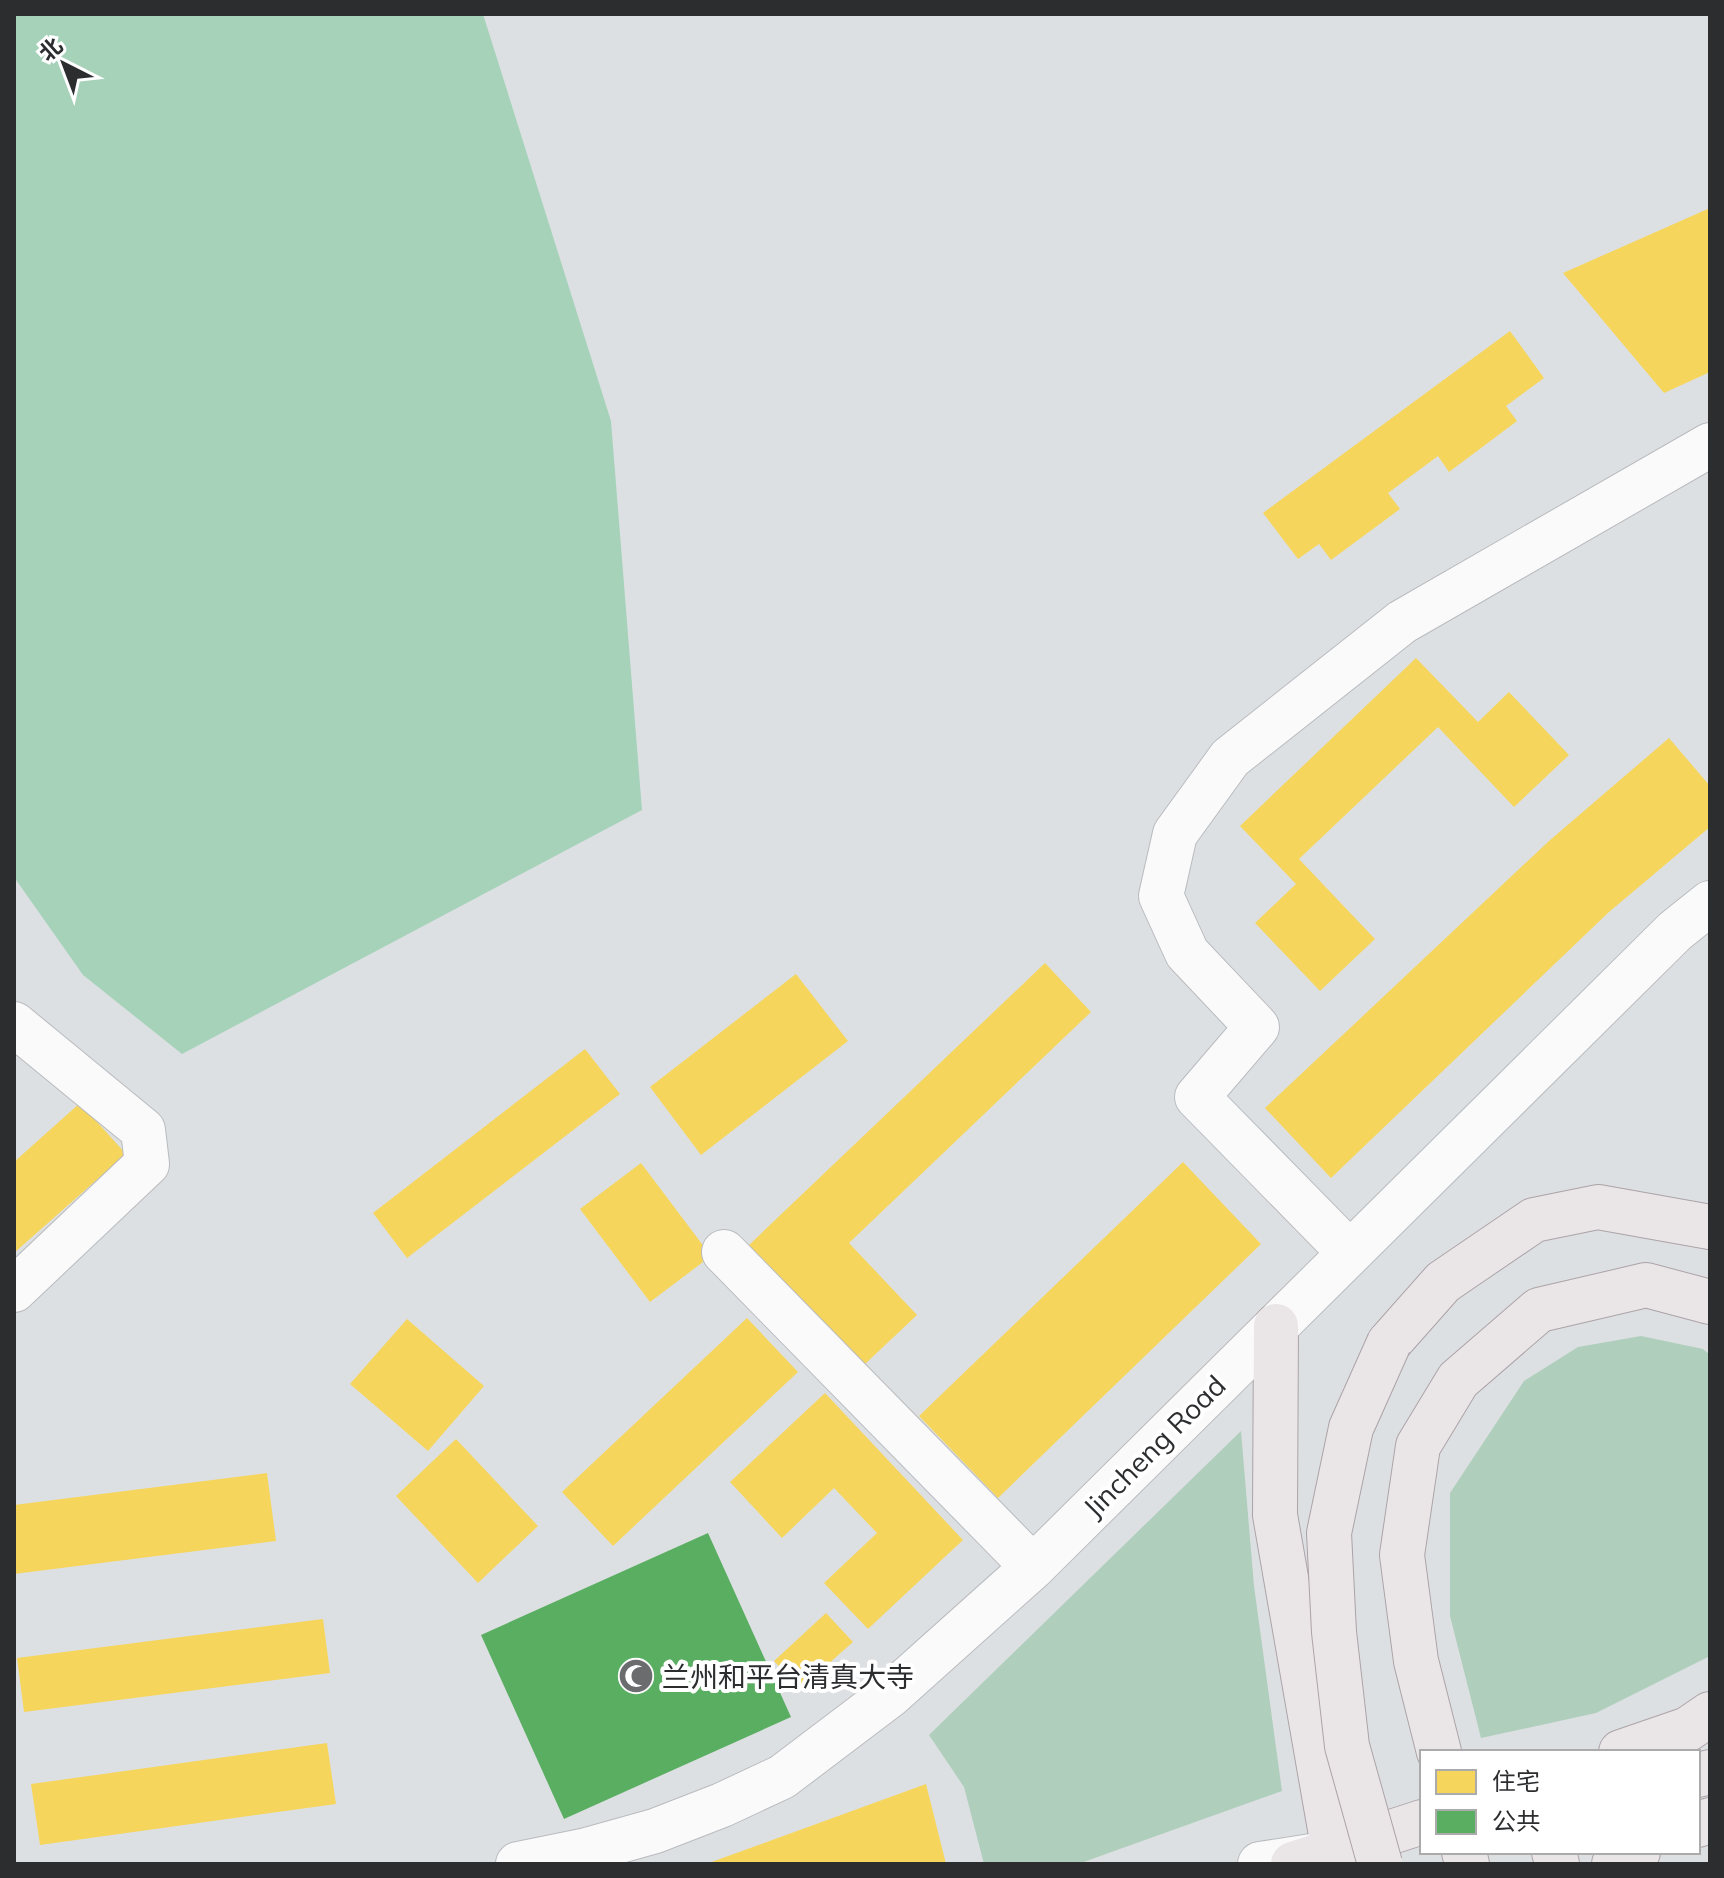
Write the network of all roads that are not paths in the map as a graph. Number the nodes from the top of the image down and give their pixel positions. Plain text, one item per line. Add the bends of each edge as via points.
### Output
1 (1710, 445) edge
2 (1710, 903) edge
3 (14, 1024) edge
4 (1710, 1227) edge
5 (724, 1252) dead end
6 (1350, 1253) junction
7 (14, 1290) edge
8 (1710, 1302) edge
9 (1276, 1326) junction
10 (1033, 1567) junction
11 (1710, 1714) edge
12 (1438, 1750) edge
13 (1627, 1750) edge
14 (1420, 1823) edge
15 (1420, 1834) edge
16 (1634, 1854) edge
17 (1313, 1858) edge
18 (518, 1864) edge
19 (1260, 1864) edge
20 (1380, 1864) edge
21 (1614, 1864) edge

1 - 6 street via 1402,622 1230,758 1175,834 1161,896 1187,953 1257,1027 1197,1097
2 - 6 street, Jincheng Road via 1675,931
3 - 7 street via 143,1130 147,1164
4 - 20 main road, bridge via 1598,1207 1534,1220 1443,1282 1389,1343 1351,1428 1329,1533 1347,1746
5 - 10 street
6 - 9 street, Jincheng Road
8 - 12 main road via 1646,1285 1539,1310 1458,1380 1418,1446 1402,1555 1416,1661
9 - 10 street, Jincheng Road
9 - 17 main road via 1275,1515
10 - 18 street, Jincheng Road via 889,1696 782,1777 655,1831
11 - 13 main road via 1688,1729
14 - 17 main road
15 - 17 main road
16 - 21 main road
17 - 19 street

